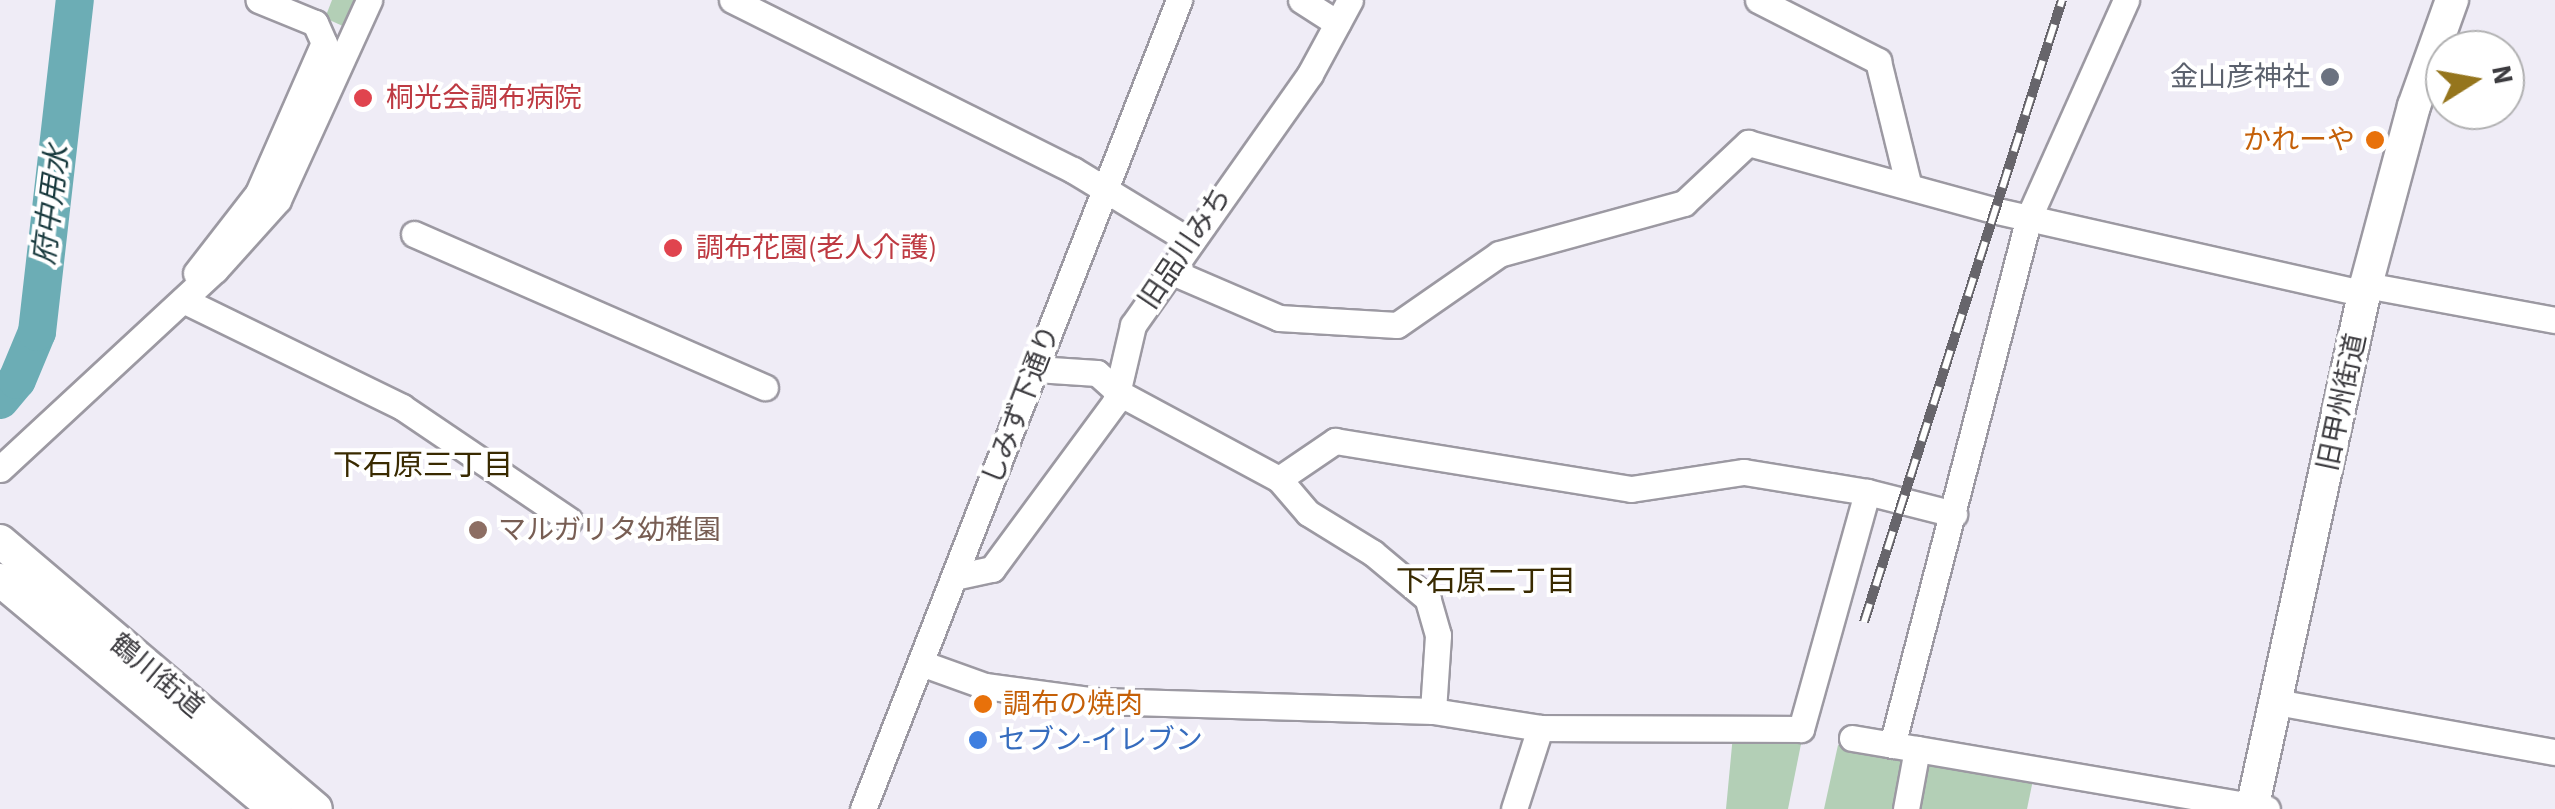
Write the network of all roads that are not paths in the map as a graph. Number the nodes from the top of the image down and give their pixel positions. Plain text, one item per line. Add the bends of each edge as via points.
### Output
1 (259, 0) edge
2 (369, 0) edge
3 (732, 0) edge
4 (1179, 0) edge
5 (1301, 0) edge
6 (1350, 0) edge
7 (1758, 0) edge
8 (2126, 0) edge
9 (2452, 0) edge
10 (1337, 23) junction
11 (1908, 183) junction
12 (1105, 188) junction
13 (2029, 217) junction
14 (414, 234) dead end
15 (1190, 241) junction
16 (1170, 272) junction
17 (2365, 289) junction
18 (183, 300) junction
19 (2555, 320) edge
20 (1036, 369) junction
21 (765, 388) dead end
22 (1119, 394) junction
23 (0, 469) edge
24 (1279, 479) junction
25 (1867, 492) junction
26 (1954, 514) junction
27 (569, 520) dead end
28 (0, 541) edge
29 (954, 577) junction
30 (0, 580) edge
31 (921, 663) junction
32 (2276, 702) junction
33 (1433, 711) junction
34 (1540, 728) junction
35 (1852, 738) dead end
36 (1905, 748) junction
37 (2555, 752) edge
38 (2257, 808) edge
39 (275, 809) edge
40 (316, 809) edge
41 (863, 809) edge
42 (1514, 809) edge
43 (1906, 809) edge

1 - 18 street via 314,24 324,42 258,193 204,257
2 - 18 street via 278,200
3 - 12 street
4 - 12 street, しみず下通り
5 - 10 street
6 - 10 street, 旧品川みち
7 - 11 street via 1878,61
8 - 13 street
9 - 17 main road, 旧甲州街道 via 2414,106
10 - 15 street, 旧品川みち via 1310,74
11 - 13 street
11 - 16 street via 1748,143 1684,203 1488,259 1458,277 1420,316 1397,326 1279,318
12 - 15 street
12 - 20 street, しみず下通り
13 - 17 street
13 - 26 street
14 - 21 street
15 - 16 street, 旧品川みち
16 - 22 street, 旧品川みち via 1133,325
17 - 19 street
17 - 32 main road, 旧甲州街道
18 - 23 street
18 - 27 street via 402,407
20 - 22 street via 1097,372
20 - 29 street, しみず下通り
22 - 24 street
22 - 29 street, 旧品川みち via 992,569
24 - 25 street via 1335,441 1570,484 1630,489 1744,472
24 - 33 street via 1308,513 1373,553 1428,599 1438,635
25 - 26 street
25 - 34 street via 1801,730
26 - 36 street
28 - 40 main road, 鶴川街道
29 - 31 street, しみず下通り
30 - 39 main road, 鶴川街道
31 - 33 street via 984,686 1098,701
31 - 41 street, しみず下通り
32 - 37 street
32 - 38 main road, 旧甲州街道
33 - 34 street
34 - 42 street
35 - 36 street
36 - 38 street
36 - 43 street

